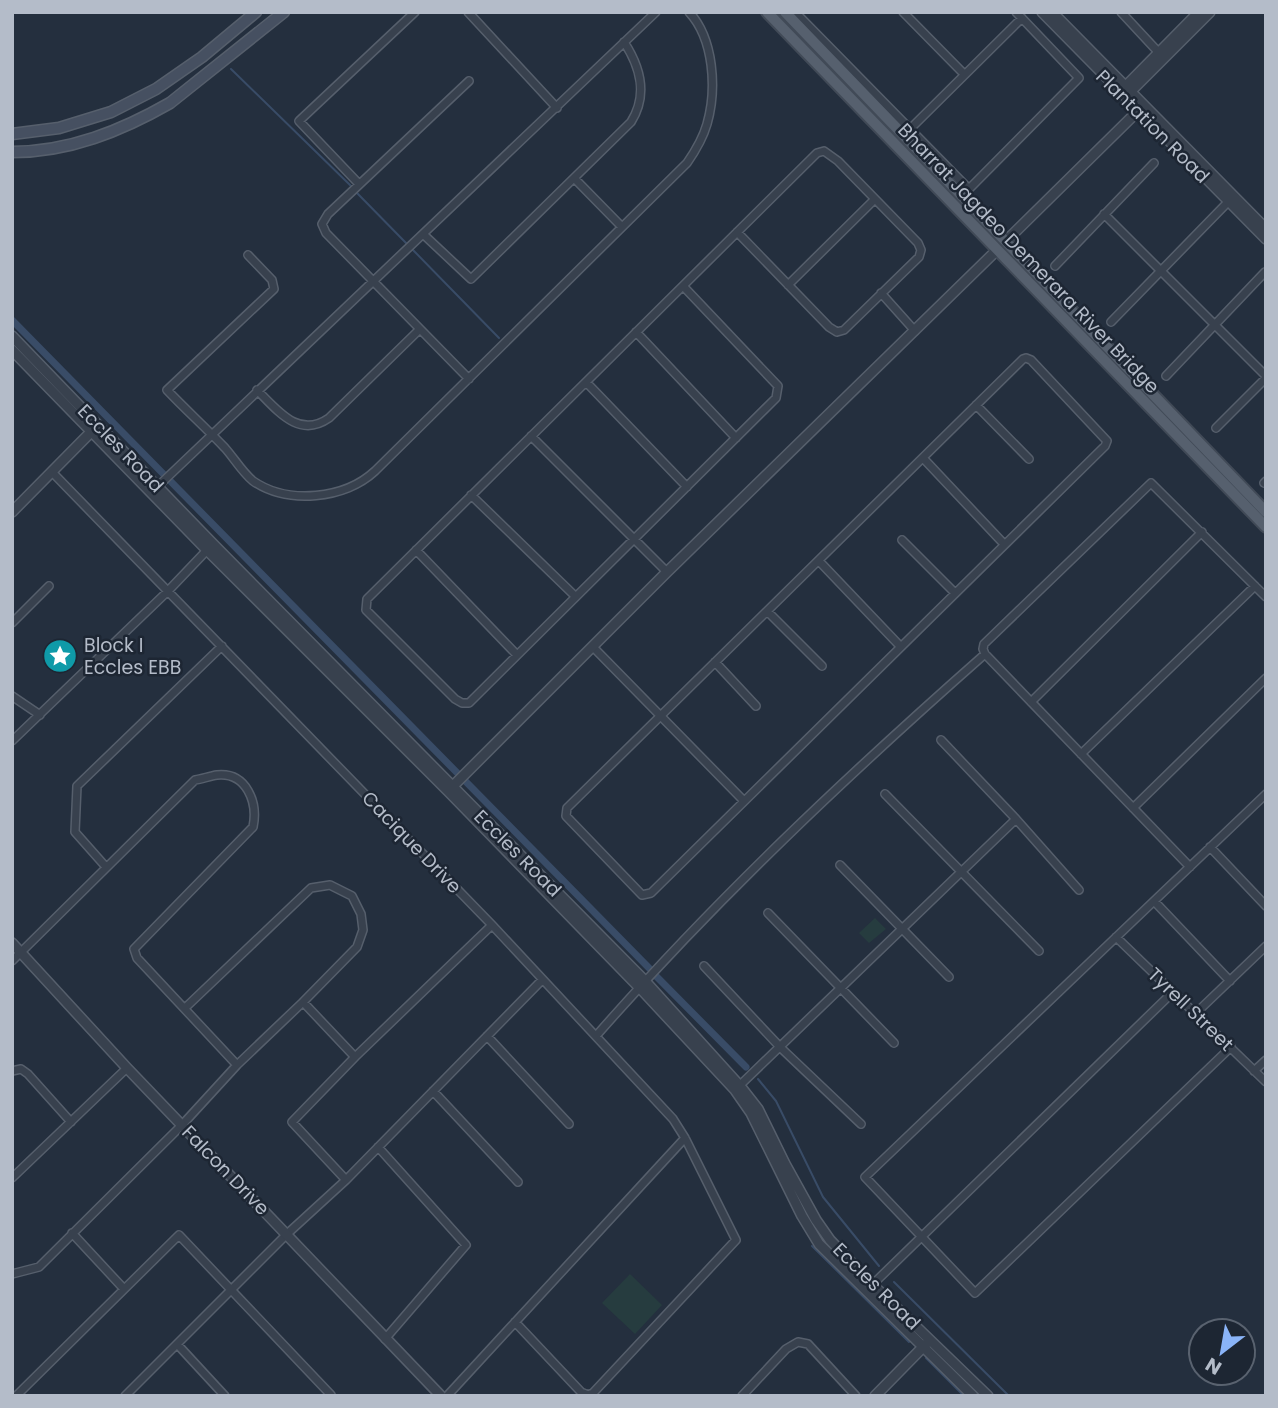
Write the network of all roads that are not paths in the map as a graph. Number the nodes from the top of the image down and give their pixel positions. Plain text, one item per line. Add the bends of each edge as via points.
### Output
1 (256, 12) edge
2 (284, 12) edge
3 (415, 12) edge
4 (468, 12) edge
5 (656, 12) edge
6 (689, 12) edge
7 (767, 12) edge
8 (785, 12) edge
9 (795, 12) edge
10 (903, 12) edge
11 (1042, 12) edge
12 (1052, 12) edge
13 (1199, 12) edge
14 (1210, 12) edge
15 (1125, 14) edge
16 (1019, 15) edge
17 (624, 42) junction
18 (1161, 55) junction
19 (964, 74) junction
20 (469, 81) dead end
21 (1125, 92) junction
22 (557, 108) junction
23 (1141, 109) junction
24 (909, 129) junction
25 (12, 134) edge
26 (12, 152) edge
27 (1154, 163) dead end
28 (575, 179) junction
29 (359, 184) junction
30 (875, 199) junction
31 (1228, 202) junction
32 (1104, 214) junction
33 (622, 228) junction
34 (1266, 229) edge
35 (737, 232) junction
36 (422, 234) junction
37 (1266, 239) edge
38 (1005, 242) junction
39 (248, 255) dead end
40 (1055, 266) dead end
41 (1161, 271) junction
42 (1265, 272) edge
43 (372, 280) junction
44 (788, 285) junction
45 (683, 286) junction
46 (881, 293) junction
47 (1111, 322) dead end
48 (1214, 324) junction
49 (420, 330) junction
50 (915, 331) junction
51 (636, 332) junction
52 (12, 336) edge
53 (12, 350) edge
54 (1166, 376) dead end
55 (1266, 377) edge
56 (469, 379) junction
57 (586, 382) junction
58 (257, 390) junction
59 (976, 405) junction
60 (95, 428) junction
61 (1216, 428) dead end
62 (212, 435) junction
63 (531, 436) junction
64 (736, 438) junction
65 (923, 458) junction
66 (1029, 459) dead end
67 (52, 472) junction
68 (687, 487) junction
69 (155, 489) junction
70 (471, 495) junction
71 (12, 512) edge
72 (1266, 512) edge
73 (1266, 527) edge
74 (1202, 532) junction
75 (634, 539) junction
76 (902, 540) dead end
77 (1004, 544) junction
78 (210, 547) junction
79 (416, 550) junction
80 (819, 561) junction
81 (667, 572) junction
82 (49, 586) dead end
83 (1255, 586) junction
84 (168, 591) junction
85 (955, 593) junction
86 (575, 596) junction
87 (1266, 597) edge
88 (767, 611) junction
89 (12, 623) edge
90 (222, 646) junction
91 (900, 646) junction
92 (593, 647) junction
93 (985, 654) junction
94 (517, 655) junction
95 (715, 662) junction
96 (822, 666) dead end
97 (1266, 678) edge
98 (12, 696) edge
99 (1031, 702) junction
100 (755, 706) dead end
101 (40, 715) junction
102 (660, 715) junction
103 (941, 740) dead end
104 (12, 741) edge
105 (1081, 754) junction
106 (450, 789) junction
107 (885, 794) dead end
108 (1266, 794) edge
109 (743, 800) junction
110 (1133, 808) junction
111 (1016, 819) junction
112 (1210, 847) junction
113 (840, 865) dead end
114 (106, 867) junction
115 (1190, 867) junction
116 (961, 873) junction
117 (1079, 890) dead end
118 (1154, 901) junction
119 (1266, 906) edge
120 (768, 913) dead end
121 (492, 925) junction
122 (902, 930) junction
123 (1116, 937) junction
124 (12, 943) edge
125 (1266, 946) edge
126 (1039, 951) dead end
127 (21, 952) junction
128 (12, 961) edge
129 (704, 966) dead end
130 (948, 977) dead end
131 (542, 980) junction
132 (1230, 981) junction
133 (642, 984) junction
134 (841, 989) junction
135 (1173, 992) junction
136 (303, 1002) junction
137 (185, 1008) junction
138 (1196, 1013) junction
139 (487, 1036) junction
140 (596, 1036) junction
141 (894, 1043) dead end
142 (1231, 1047) junction
143 (781, 1048) junction
144 (355, 1057) junction
145 (1266, 1060) edge
146 (237, 1065) junction
147 (127, 1068) junction
148 (12, 1071) edge
149 (1254, 1071) junction
150 (1266, 1082) edge
151 (737, 1088) junction
152 (433, 1091) junction
153 (71, 1122) junction
154 (569, 1124) dead end
155 (861, 1124) dead end
156 (182, 1125) junction
157 (685, 1138) junction
158 (378, 1147) junction
159 (12, 1178) edge
160 (346, 1180) junction
161 (518, 1182) dead end
162 (72, 1233) junction
163 (288, 1234) junction
164 (921, 1236) junction
165 (12, 1274) edge
166 (869, 1288) junction
167 (124, 1289) junction
168 (232, 1290) junction
169 (515, 1322) junction
170 (385, 1339) junction
171 (927, 1343) junction
172 (177, 1344) junction
173 (331, 1395) edge
174 (16, 1396) edge
175 (125, 1396) edge
176 (225, 1396) edge
177 (441, 1396) edge
178 (447, 1396) edge
179 (742, 1396) edge
180 (856, 1396) edge
181 (875, 1396) edge
182 (973, 1396) edge
183 (988, 1396) edge

1 - 25 main road via 165,83 111,112 59,128
2 - 26 main road via 153,113 68,147
3 - 29 street via 299,121
4 - 22 street
5 - 17 street
6 - 33 street via 702,31 709,61 712,100 708,123 687,163
7 - 38 main road, Bharrat Jagdeo Demerara River Bridge
8 - 38 main road, Bharrat Jagdeo Demerara River Bridge
9 - 24 street
10 - 19 street
11 - 21 street, Plantation Road
12 - 21 street, Plantation Road
13 - 18 street
14 - 18 street
15 - 18 street
16 - 19 street
16 - 24 street via 1079,78 969,189
17 - 22 street
17 - 28 street via 640,74 642,96 637,113
18 - 21 street
19 - 24 street
20 - 29 street
21 - 23 street, Plantation Road
22 - 36 street
23 - 31 street, Plantation Road
23 - 34 street, Plantation Road
23 - 38 street
27 - 32 street
28 - 33 street
28 - 36 street via 471,279
29 - 43 street via 322,224
30 - 35 street via 824,151
30 - 44 street
30 - 46 street via 921,250
31 - 37 street, Plantation Road
31 - 41 street
32 - 40 street
32 - 41 street
33 - 56 street
35 - 44 street
35 - 45 street
36 - 43 street
38 - 50 street
38 - 72 main road, Bharrat Jagdeo Demerara River Bridge
38 - 73 main road, Bharrat Jagdeo Demerara River Bridge
39 - 62 street via 272,280 274,289 167,390
41 - 47 street
41 - 48 street
42 - 48 street
43 - 49 street
43 - 58 street
44 - 46 street via 837,332
45 - 51 street
45 - 64 street via 778,386 776,398
46 - 50 street
48 - 54 street
48 - 55 street
49 - 56 street
49 - 58 street via 329,418 316,425 290,421
50 - 81 street
51 - 57 street
51 - 64 street
52 - 60 street, Eccles Road
53 - 60 street, Eccles Road
55 - 61 street
56 - 62 street via 368,478 322,495 278,492 260,484
57 - 63 street
57 - 68 street
58 - 62 street
59 - 65 street
59 - 66 street
59 - 77 street via 1027,358 1107,441
60 - 67 street
60 - 69 street, Eccles Road
62 - 69 street
63 - 70 street
63 - 75 street
64 - 68 street
65 - 77 street
65 - 80 street
67 - 71 street
67 - 84 street, Cacique Drive
68 - 75 street
69 - 78 street, Eccles Road
70 - 79 street
70 - 86 street
74 - 83 street
74 - 93 street via 1154,484 1147,484 984,644
74 - 99 street
75 - 81 street
75 - 86 street
76 - 85 street
77 - 85 street
78 - 84 street
78 - 106 street, Eccles Road
79 - 94 street
79 - 94 street via 367,599 366,610 462,703 469,703
80 - 88 street
80 - 91 street
81 - 92 street
82 - 89 street
83 - 87 street
83 - 105 street
84 - 90 street, Cacique Drive
84 - 101 street
85 - 91 street
86 - 94 street
88 - 95 street
88 - 96 street
90 - 114 street via 77,786 75,832
90 - 121 street, Cacique Drive
91 - 109 street
92 - 102 street
92 - 106 street
93 - 99 street
93 - 133 street via 772,852
95 - 100 street
95 - 102 street
97 - 110 street
98 - 101 street
99 - 105 street
101 - 104 street
102 - 109 street
102 - 109 street via 565,811 642,895 651,893
103 - 111 street
105 - 110 street
106 - 133 street, Eccles Road
107 - 116 street
108 - 112 street
110 - 115 street
111 - 116 street
111 - 117 street
112 - 115 street
112 - 119 street
113 - 122 street
114 - 127 street
114 - 137 street via 195,780 220,774 240,781 252,796 253,827 134,949 137,958
115 - 118 street
116 - 122 street
116 - 126 street
118 - 123 street
118 - 132 street
120 - 134 street
121 - 131 street, Cacique Drive
121 - 144 street
122 - 130 street
122 - 134 street
123 - 135 street, Tyrell Street
123 - 164 street via 865,1177
124 - 127 street, Falcon Drive
125 - 132 street
127 - 128 street
127 - 147 street, Falcon Drive
129 - 143 street
131 - 139 street
131 - 140 street, Cacique Drive
132 - 138 street
133 - 140 street
133 - 151 street, Eccles Road
134 - 141 street
134 - 143 street
135 - 138 street, Tyrell Street
135 - 164 street
136 - 137 street via 357,947 363,930 352,896 330,885 311,888
136 - 144 street
136 - 146 street
137 - 146 street
138 - 142 street, Tyrell Street
139 - 152 street
139 - 154 street
140 - 157 street, Cacique Drive
142 - 149 street, Tyrell Street
142 - 164 street via 975,1293
143 - 151 street
143 - 155 street
144 - 160 street via 292,1122
145 - 149 street
146 - 156 street
147 - 153 street
147 - 156 street, Falcon Drive
148 - 153 street via 21,1069 28,1074
149 - 150 street, Tyrell Street
151 - 166 street, Eccles Road via 758,1109 816,1220
152 - 158 street
152 - 161 street
153 - 159 street
156 - 162 street
156 - 163 street, Falcon Drive
157 - 169 street
157 - 169 street, Cacique Drive via 736,1240 588,1395
158 - 160 street
158 - 170 street via 466,1245
160 - 163 street
162 - 165 street via 39,1268
162 - 167 street
163 - 168 street
163 - 170 street, Falcon Drive
164 - 166 street
166 - 171 street, Eccles Road
167 - 168 street via 178,1235
167 - 174 street
168 - 172 street
168 - 173 street
169 - 178 street
170 - 177 street, Falcon Drive
171 - 181 street
171 - 182 street, Eccles Road
171 - 183 street, Eccles Road
172 - 175 street
172 - 176 street
179 - 180 street via 798,1342 808,1344

